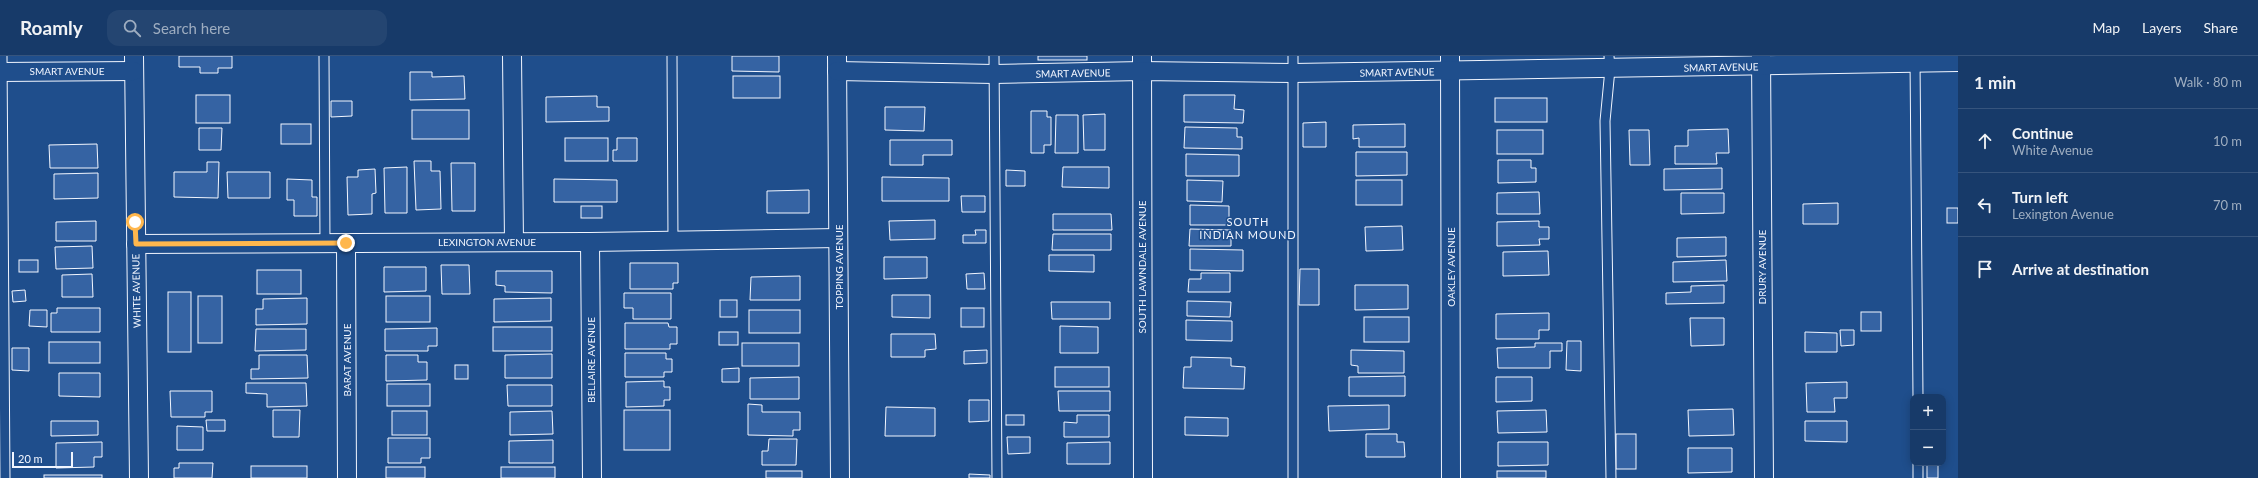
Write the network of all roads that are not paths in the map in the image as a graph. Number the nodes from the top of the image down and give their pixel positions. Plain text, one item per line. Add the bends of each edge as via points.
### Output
1 (324, 56) edge
2 (512, 56) edge
3 (672, 56) edge
4 (994, 56) edge
5 (1915, 59) edge
6 (1761, 61) edge
7 (1609, 62) edge
8 (1958, 62) edge
9 (134, 63) edge
10 (837, 64) edge
11 (1142, 64) edge
12 (1451, 64) edge
13 (1293, 65) edge
14 (2, 67) edge
15 (994, 74) junction
16 (838, 238) junction
17 (673, 240) junction
18 (514, 242) junction
19 (590, 242) junction
20 (325, 243) junction
21 (346, 243) junction
22 (136, 244) junction
23 (1918, 394) edge
24 (1918, 466) edge
25 (5, 478) edge
26 (139, 478) edge
27 (348, 478) edge
28 (592, 478) edge
29 (840, 478) edge
30 (997, 478) edge
31 (1143, 478) edge
32 (1293, 478) edge
33 (1451, 478) edge
34 (1611, 478) edge
35 (1764, 478) edge
36 (1918, 478) edge

1 - 20 lane
2 - 18 street
3 - 17 lane
4 - 15 lane
5 - 6 street, SMART AVENUE
5 - 8 street, SMART AVENUE
5 - 23 lane
6 - 7 street, SMART AVENUE
6 - 35 street, DRURY AVENUE
7 - 12 street, SMART AVENUE
7 - 34 lane via 1606,121
9 - 14 street, SMART AVENUE
9 - 22 street, WHITE AVENUE
10 - 15 street, SMART AVENUE
10 - 16 street, TOPPING AVENUE
11 - 13 street, SMART AVENUE
11 - 15 street, SMART AVENUE
11 - 31 street, SOUTH LAWNDALE AVENUE
12 - 13 street, SMART AVENUE
12 - 33 street, OAKLEY AVENUE
13 - 32 lane
14 - 25 lane
15 - 30 lane
16 - 17 street, LEXINGTON AVENUE
16 - 29 street, TOPPING AVENUE
17 - 19 street, LEXINGTON AVENUE
18 - 19 street, LEXINGTON AVENUE
18 - 21 street, LEXINGTON AVENUE
19 - 28 street, BELLAIRE AVENUE
20 - 21 street, LEXINGTON AVENUE
20 - 22 street, LEXINGTON AVENUE
21 - 27 street, BARAT AVENUE
22 - 26 street, WHITE AVENUE
24 - 36 lane

